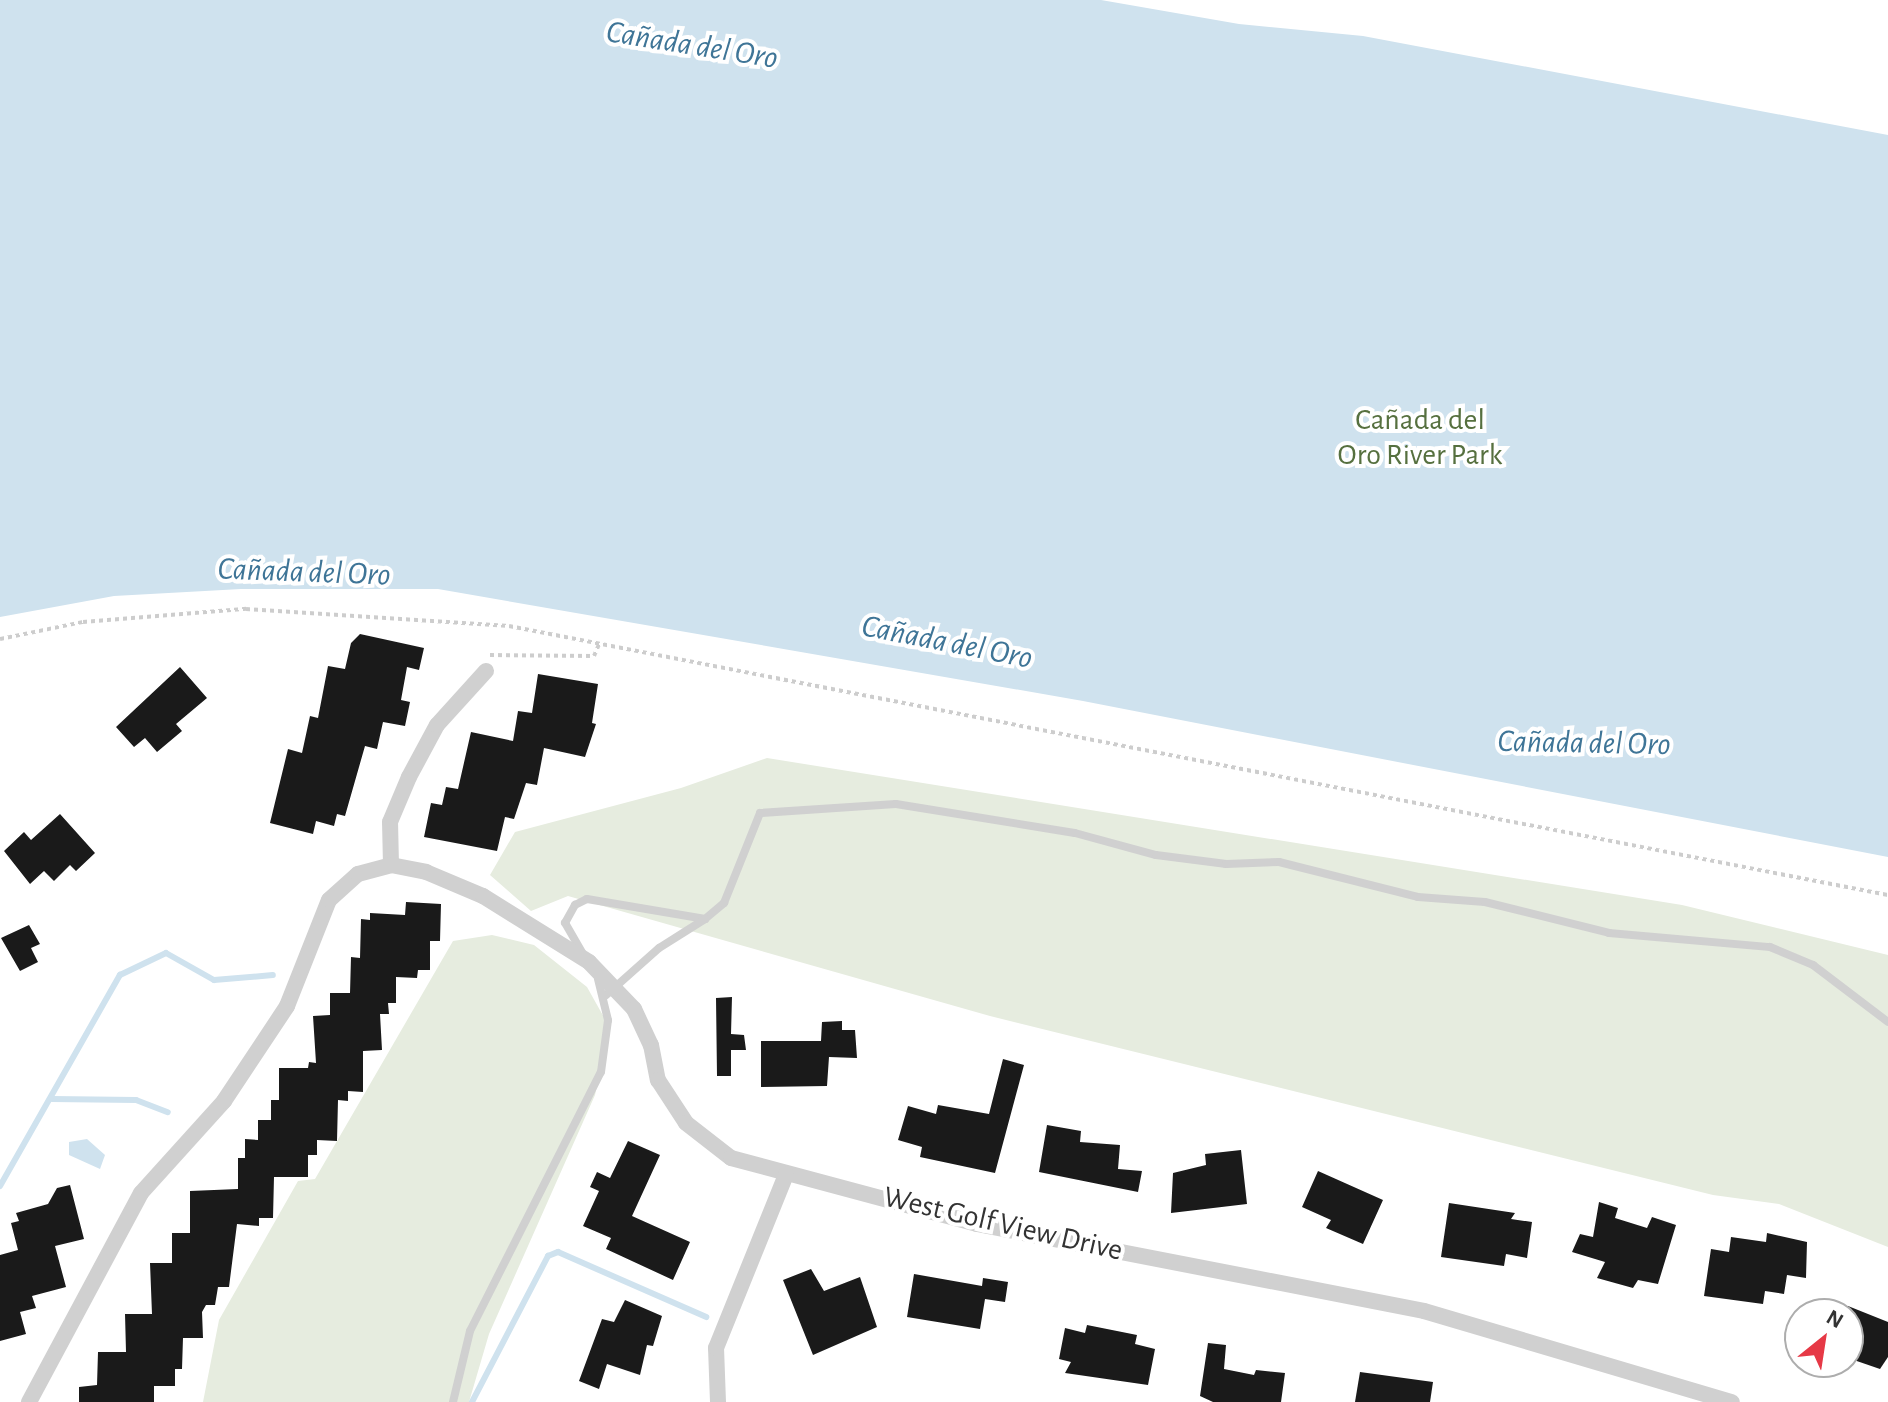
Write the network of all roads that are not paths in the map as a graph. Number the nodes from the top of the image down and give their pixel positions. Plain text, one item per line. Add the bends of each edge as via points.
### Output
1 (486, 671) road end
2 (391, 865) junction
3 (705, 919) junction
4 (589, 962) junction
5 (609, 991) junction
6 (1888, 1022) edge
7 (786, 1175) junction
8 (29, 1402) edge
9 (453, 1402) edge
10 (718, 1402) edge
11 (1732, 1402) edge

1 - 2 street via 437,725 409,777 390,822
2 - 4 street, West Golf View Drive via 426,872 483,896
2 - 8 street via 358,874 329,900 287,1006 224,1101 141,1193
3 - 4 lane via 587,899 575,905 565,923
3 - 5 lane via 659,948
3 - 6 lane via 724,903 760,813 896,804 1075,833 1156,855 1226,864 1279,862 1418,897 1485,902 1609,933 1770,947 1813,965
4 - 5 street, West Golf View Drive
5 - 7 street, West Golf View Drive via 634,1009 651,1045 658,1080 686,1123 731,1158
5 - 9 lane via 608,1046 601,1072 470,1331
7 - 10 street via 716,1348
7 - 11 street, West Golf View Drive via 977,1224 1424,1311

